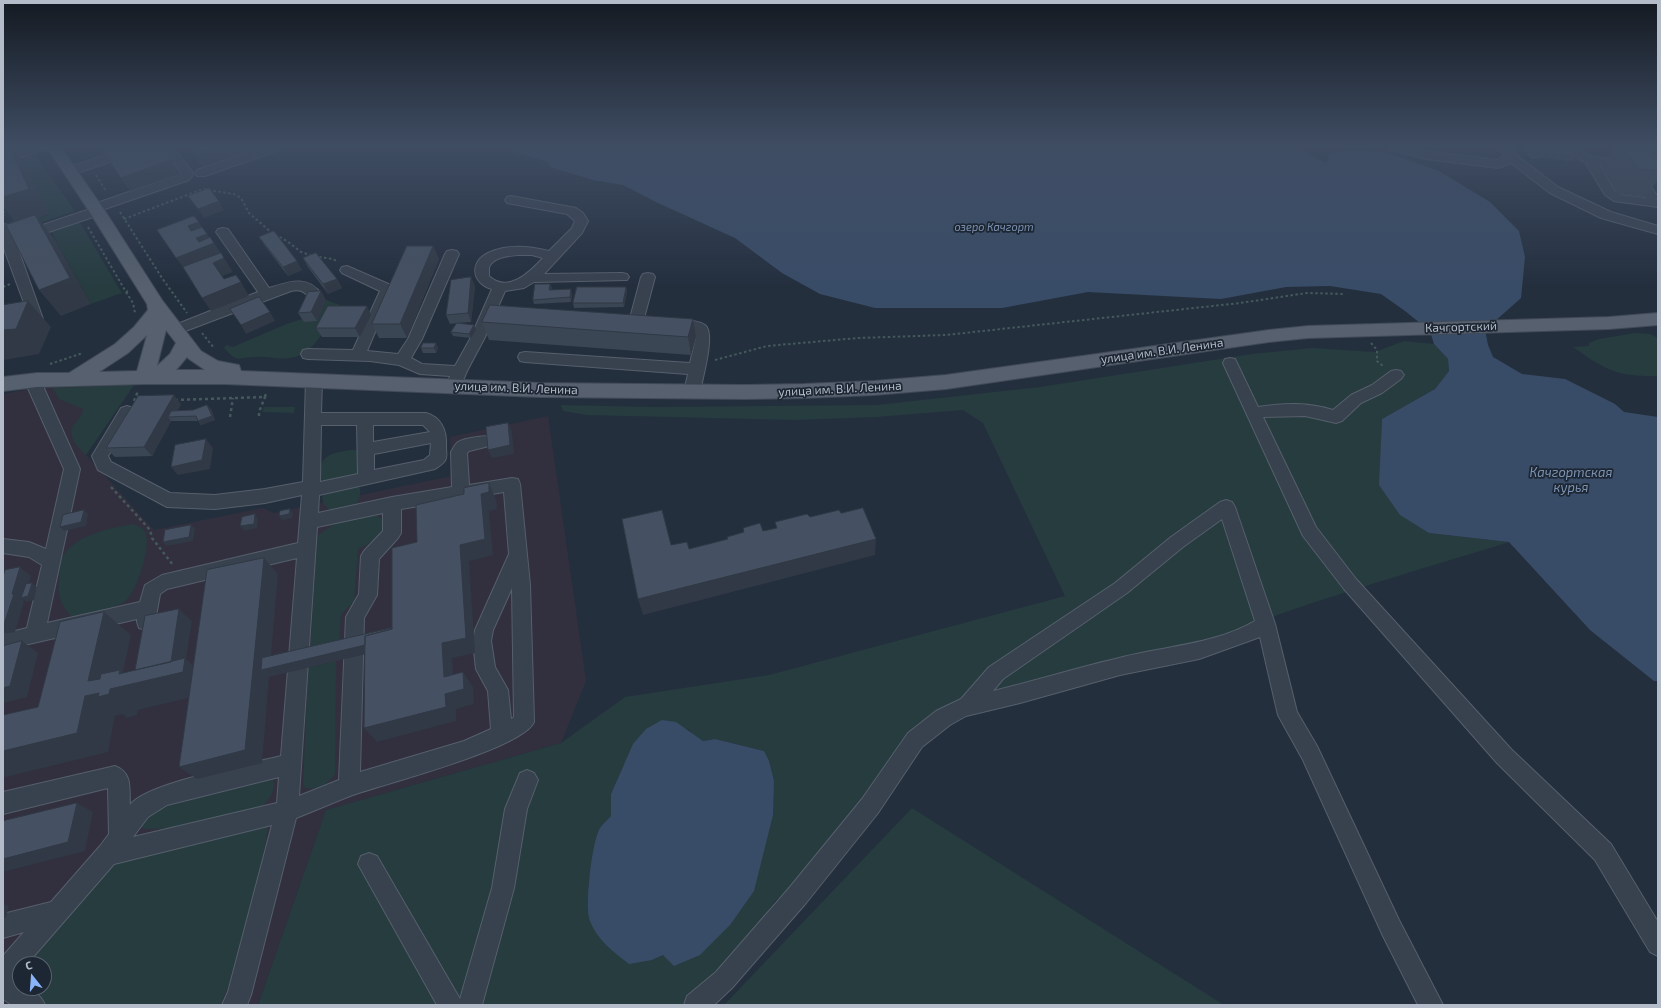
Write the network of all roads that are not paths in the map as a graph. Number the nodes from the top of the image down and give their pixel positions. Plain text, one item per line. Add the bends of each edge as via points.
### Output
1 (85, 193) edge
2 (139, 193) edge
3 (1560, 193) edge
4 (1611, 193) edge
5 (1652, 193) edge
6 (511, 200) dead end
7 (1657, 203) edge
8 (96, 210) junction
9 (1658, 230) edge
10 (222, 232) dead end
11 (5, 237) edge
12 (452, 254) dead end
13 (552, 256) junction
14 (348, 270) road end
15 (395, 276) edge
16 (622, 277) dead end
17 (648, 277) dead end
18 (532, 278) junction
19 (500, 287) junction
20 (388, 290) junction
21 (266, 294) junction
22 (315, 295) edge
23 (157, 307) junction
24 (488, 314) junction
25 (504, 314) edge
26 (36, 319) dead end
27 (1658, 319) edge
28 (620, 321) edge
29 (636, 322) junction
30 (1363, 330) joint
31 (180, 337) junction
32 (308, 354) dead end
33 (358, 356) junction
34 (525, 357) dead end
35 (402, 360) junction
36 (1230, 363) dead end
37 (697, 369) junction
38 (41, 373) junction
39 (1396, 375) road end
40 (457, 378) junction
41 (67, 379) junction
42 (314, 380) junction
43 (147, 381) junction
44 (3, 384) edge
45 (692, 392) junction
46 (127, 412) edge
47 (1253, 413) junction
48 (313, 419) junction
49 (366, 419) junction
50 (438, 436) junction
51 (487, 441) edge
52 (366, 449) junction
53 (366, 479) junction
54 (311, 488) junction
55 (461, 492) junction
56 (392, 504) junction
57 (309, 522) junction
58 (3, 546) edge
59 (307, 548) junction
60 (518, 554) junction
61 (52, 563) junction
62 (1266, 624) junction
63 (72, 626) junction
64 (35, 634) junction
65 (3, 642) edge
66 (66, 648) edge
67 (968, 706) junction
68 (502, 734) junction
69 (292, 764) junction
70 (527, 780) dead end
71 (349, 786) junction
72 (3, 803) edge
73 (287, 810) junction
74 (120, 837) junction
75 (108, 854) junction
76 (369, 864) dead end
77 (59, 911) junction
78 (3, 926) edge
79 (1658, 944) edge
80 (3, 974) edge
81 (3, 985) edge
82 (33, 1005) edge
83 (234, 1005) edge
84 (450, 1005) edge
85 (470, 1005) edge
86 (696, 1005) edge
87 (1431, 1005) edge

1 - 8 main road
2 - 8 street
3 - 9 street via 1606,215
4 - 7 street via 1618,198
5 - 7 street
6 - 13 street via 571,211 582,221 577,230
8 - 11 street
8 - 23 main road
10 - 21 street
11 - 26 street
12 - 35 street via 415,339
13 - 18 street
13 - 19 street via 532,251 518,251 490,257 485,261 481,274 485,280
14 - 20 street
15 - 20 street
16 - 18 street
17 - 29 street
18 - 19 street via 521,284
19 - 24 street
20 - 33 street
21 - 22 street via 297,285 308,287
21 - 31 street via 194,322
23 - 31 main road
23 - 41 main road via 139,334 121,350 92,368
23 - 43 main road via 159,323
24 - 25 street
24 - 40 street
27 - 30 main road, Качгортский
28 - 29 street
29 - 37 street via 695,326 701,329 703,338
30 - 45 main road, улица им. В.И. Ленина via 1269,336 946,382 851,389
31 - 42 main road via 199,358 213,367
31 - 43 main road via 180,356
32 - 33 street
33 - 35 street
34 - 37 street
35 - 40 street via 420,369
36 - 47 street
37 - 45 street
38 - 41 main road
38 - 44 main road
38 - 61 street via 36,386 72,469
39 - 47 street via 1377,389 1356,399 1336,417 1320,411 1291,408
40 - 42 main road, улица им. В.И. Ленина
40 - 45 main road, улица им. В.И. Ленина via 540,390
41 - 43 main road
42 - 43 main road via 230,377
42 - 48 street
46 - 54 street via 100,456 104,466 167,500 215,502
47 - 79 street via 1309,531 1350,584 1504,756 1603,852
48 - 49 street
48 - 54 street
49 - 50 street via 426,419 434,422
49 - 52 street
50 - 52 street
50 - 53 street via 438,458 429,465
51 - 55 street via 464,446 459,452
52 - 53 street
53 - 54 street
54 - 57 street
55 - 56 street
55 - 60 street via 512,484
56 - 57 street
56 - 71 street via 392,533 370,556 368,595 355,617
57 - 59 street
58 - 61 street via 41,553
59 - 63 street via 162,583 151,590 147,615
59 - 69 street
60 - 68 street via 484,630 482,641 486,669 498,690
60 - 68 street via 524,722
61 - 64 street
62 - 67 street via 1249,634 1199,651 1120,666
62 - 67 street via 1226,507 1177,542 1121,588 996,673
62 - 87 street via 1288,715 1310,753 1391,928
63 - 64 street
63 - 66 street
64 - 65 street
67 - 86 street via 943,718 915,740 870,806 798,895 724,980
68 - 71 street via 464,750
69 - 73 street
69 - 74 street via 154,800 140,809
70 - 85 street via 516,809 503,888
71 - 73 street
72 - 74 street via 115,776 118,779
73 - 75 street
73 - 83 street via 239,995
74 - 75 street
75 - 77 street
76 - 84 street
77 - 78 street
77 - 80 street
81 - 82 street

